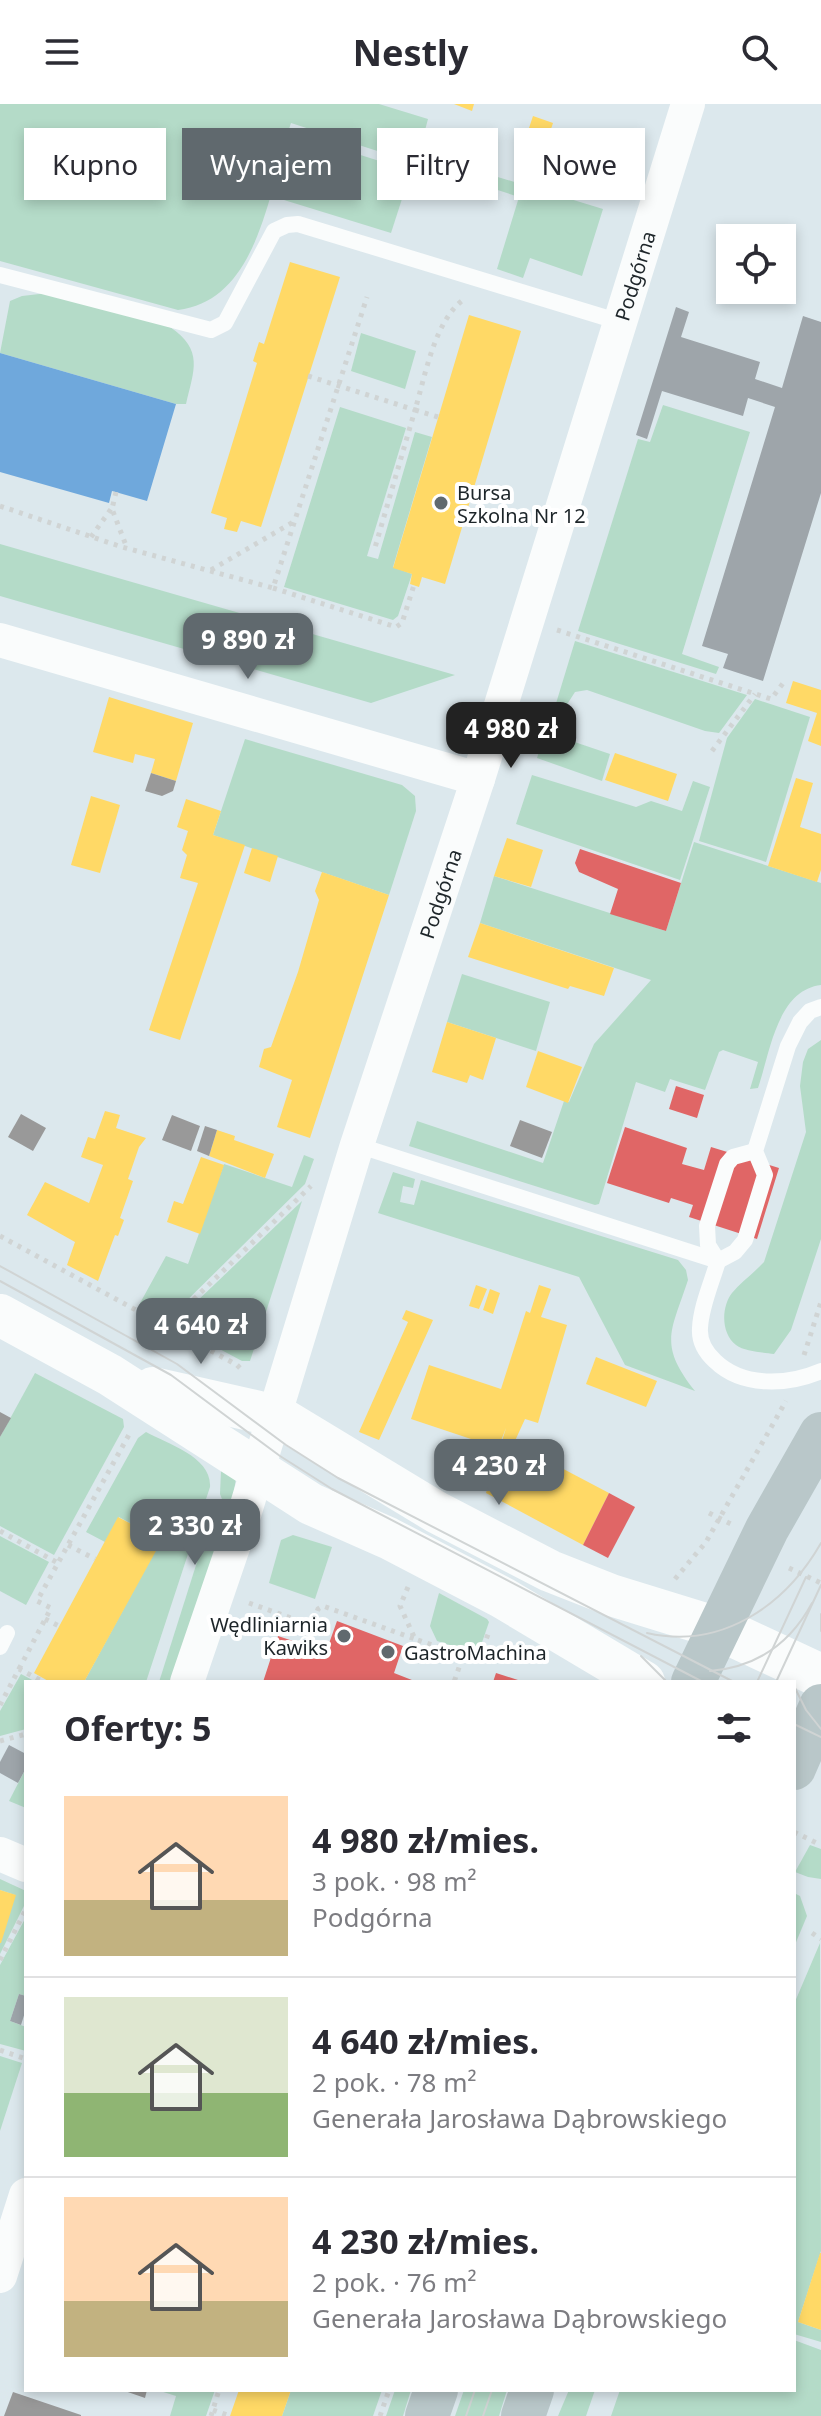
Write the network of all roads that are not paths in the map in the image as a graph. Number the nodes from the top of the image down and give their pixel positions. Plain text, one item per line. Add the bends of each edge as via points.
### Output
1 (688, 104) edge
2 (0, 275) edge
3 (620, 322) junction
4 (0, 640) edge
5 (478, 779) junction
6 (821, 1007) edge
7 (357, 1145) junction
8 (755, 1151) junction
9 (718, 1261) junction
10 (0, 1315) edge
11 (821, 1371) edge
12 (110, 1375) junction
13 (272, 1416) junction
14 (821, 1434) edge
15 (257, 1468) junction
16 (718, 1628) junction
17 (821, 1676) edge
18 (188, 1680) edge
19 (641, 1680) edge
20 (694, 1680) edge
21 (821, 1706) edge
22 (801, 1766) edge
23 (0, 1854) edge
24 (24, 1864) edge
25 (24, 2201) edge
26 (0, 2276) edge
27 (435, 2392) edge
28 (531, 2392) edge
29 (427, 2416) edge
30 (523, 2416) edge

1 - 3 street, Podgórna
2 - 3 lane via 211,330 225,323 274,231 298,224
3 - 5 street, Podgórna
4 - 5 street
5 - 7 street, Podgórna
6 - 8 lane via 800,1022 788,1046
7 - 9 lane
7 - 13 street, Podgórna
8 - 9 lane via 765,1175 745,1240
8 - 9 lane via 727,1164 707,1226 708,1245
9 - 11 lane via 700,1327 701,1344 709,1356 737,1377 751,1379 787,1381
10 - 12 street
12 - 13 street
12 - 15 street
13 - 15 street, Podgórna
13 - 16 street via 550,1571
14 - 16 main road
15 - 18 street, Podgórna
15 - 19 street via 321,1509 540,1618
16 - 17 main road
16 - 20 main road
21 - 22 main road
23 - 24 street
25 - 26 street
27 - 29 main road
28 - 30 main road

